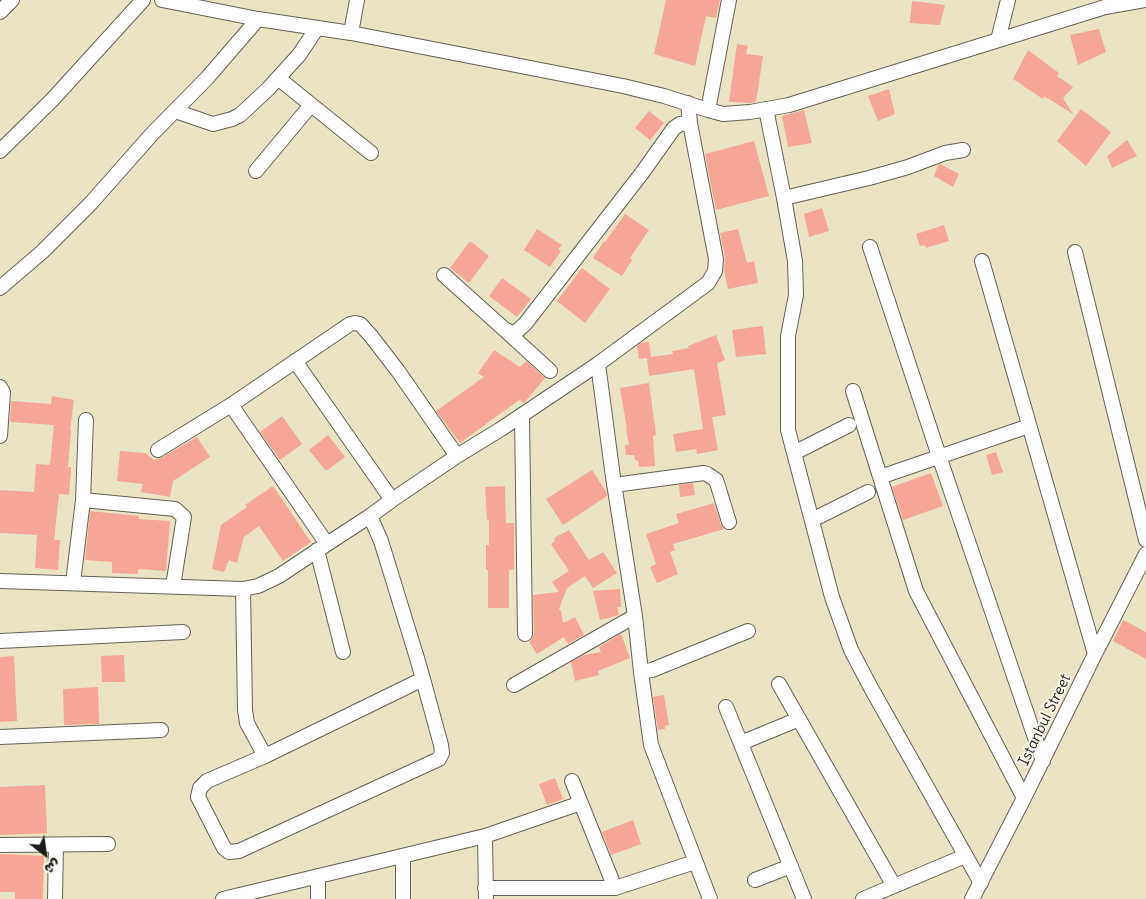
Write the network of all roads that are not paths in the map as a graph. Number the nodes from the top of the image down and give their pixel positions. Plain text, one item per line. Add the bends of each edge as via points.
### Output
1 (12, 0) edge
2 (143, 0) edge
3 (162, 0) edge
4 (357, 0) edge
5 (729, 0) edge
6 (1008, 0) edge
7 (1146, 0) edge
8 (184, 2) edge
9 (1106, 4) edge
10 (0, 12) edge
11 (258, 19) junction
12 (317, 28) junction
13 (350, 33) junction
14 (998, 40) junction
15 (278, 78) junction
16 (688, 103) junction
17 (311, 105) junction
18 (766, 109) junction
19 (708, 110) junction
20 (175, 111) junction
21 (690, 123) junction
22 (963, 150) dead end
23 (0, 151) edge
24 (371, 153) dead end
25 (256, 171) dead end
26 (784, 198) junction
27 (870, 247) dead end
28 (1075, 252) dead end
29 (982, 261) dead end
30 (444, 275) dead end
31 (2, 284) edge
32 (504, 329) junction
33 (295, 360) junction
34 (598, 364) junction
35 (550, 370) dead end
36 (0, 387) edge
37 (853, 392) dead end
38 (231, 405) junction
39 (522, 415) junction
40 (86, 420) dead end
41 (849, 425) dead end
42 (1029, 426) junction
43 (0, 436) edge
44 (158, 450) dead end
45 (794, 453) junction
46 (457, 456) junction
47 (939, 456) junction
48 (880, 477) junction
49 (614, 485) junction
50 (868, 492) dead end
51 (83, 500) junction
52 (392, 500) junction
53 (370, 516) junction
54 (812, 520) junction
55 (728, 522) dead end
56 (1146, 540) edge
57 (322, 547) junction
58 (1146, 554) edge
59 (0, 581) edge
60 (72, 583) junction
61 (173, 586) junction
62 (244, 589) junction
63 (635, 616) junction
64 (748, 631) dead end
65 (183, 632) dead end
66 (524, 634) dead end
67 (0, 641) edge
68 (343, 652) dead end
69 (1095, 654) junction
70 (641, 672) junction
71 (423, 679) junction
72 (779, 684) dead end
73 (514, 685) dead end
74 (726, 707) dead end
75 (799, 719) junction
76 (161, 730) dead end
77 (0, 737) edge
78 (741, 743) junction
79 (265, 756) junction
80 (1043, 761) junction
81 (572, 781) dead end
82 (1024, 798) junction
83 (581, 804) junction
84 (485, 836) junction
85 (108, 844) dead end
86 (0, 845) edge
87 (56, 846) junction
88 (403, 856) junction
89 (965, 856) junction
90 (696, 862) junction
91 (791, 866) junction
92 (318, 876) junction
93 (755, 880) dead end
94 (980, 883) junction
95 (894, 886) junction
96 (615, 888) junction
97 (486, 893) edge
98 (231, 898) edge
99 (55, 899) edge
100 (318, 899) edge
101 (403, 899) edge
102 (710, 899) edge
103 (804, 899) edge
104 (863, 899) edge
105 (972, 899) edge

1 - 10 street
2 - 23 street via 52,100
3 - 8 street
4 - 13 street
5 - 19 street
6 - 14 street
7 - 9 street
8 - 11 street
9 - 14 street
11 - 12 street
11 - 20 street
12 - 13 street
12 - 15 street
13 - 16 street via 623,86
14 - 18 street
15 - 17 street
15 - 20 street via 232,119 213,124
16 - 19 street
16 - 21 street
17 - 24 street
17 - 25 street
18 - 19 street via 723,114
18 - 26 street
20 - 31 street via 91,203 42,252
21 - 32 street via 674,128 521,328 512,333
21 - 34 street via 716,259 715,271 708,283
22 - 26 street via 869,178
26 - 45 street via 795,261 796,294 788,336 788,430
27 - 47 street
28 - 56 street
29 - 42 street
30 - 32 street
32 - 35 street
33 - 38 street
33 - 46 street via 350,324 360,324 398,371
33 - 52 street
34 - 39 street
34 - 49 street
36 - 43 street via 3,392
37 - 48 street
38 - 44 street
38 - 57 street
39 - 46 street
39 - 66 street
40 - 51 street
41 - 45 street
42 - 47 street
42 - 69 street
45 - 54 street
46 - 52 street
47 - 48 street
47 - 80 street
48 - 82 street via 916,591
49 - 55 street via 704,473 716,480
49 - 63 street
50 - 54 street
51 - 60 street
51 - 61 street via 175,509 184,517
52 - 53 street
53 - 57 street
53 - 71 street via 381,541
54 - 89 street via 832,596 851,650
57 - 62 street via 279,576
57 - 68 street
58 - 69 street, Istanbul Street
59 - 60 street
60 - 61 street
61 - 62 street
62 - 79 street via 244,710
63 - 70 street
63 - 73 street
64 - 70 street
65 - 67 street
69 - 80 street, Istanbul Street
70 - 90 street via 651,745
71 - 79 street
71 - 79 street via 441,745 439,759 240,851 229,852 198,797 200,788 208,781
72 - 75 street
74 - 78 street
75 - 78 street
75 - 95 street
76 - 77 street
78 - 91 street
80 - 82 street, Istanbul Street
81 - 83 street
82 - 94 street, Istanbul Street
83 - 84 street
83 - 96 street
84 - 88 street
84 - 97 street
85 - 87 street
86 - 87 street
87 - 99 street
88 - 92 street
88 - 101 street
89 - 94 street
89 - 95 street
90 - 96 street
90 - 102 street
91 - 93 street
91 - 103 street
92 - 98 street
92 - 100 street
94 - 105 street, Istanbul Street
95 - 104 street
96 - 97 street

